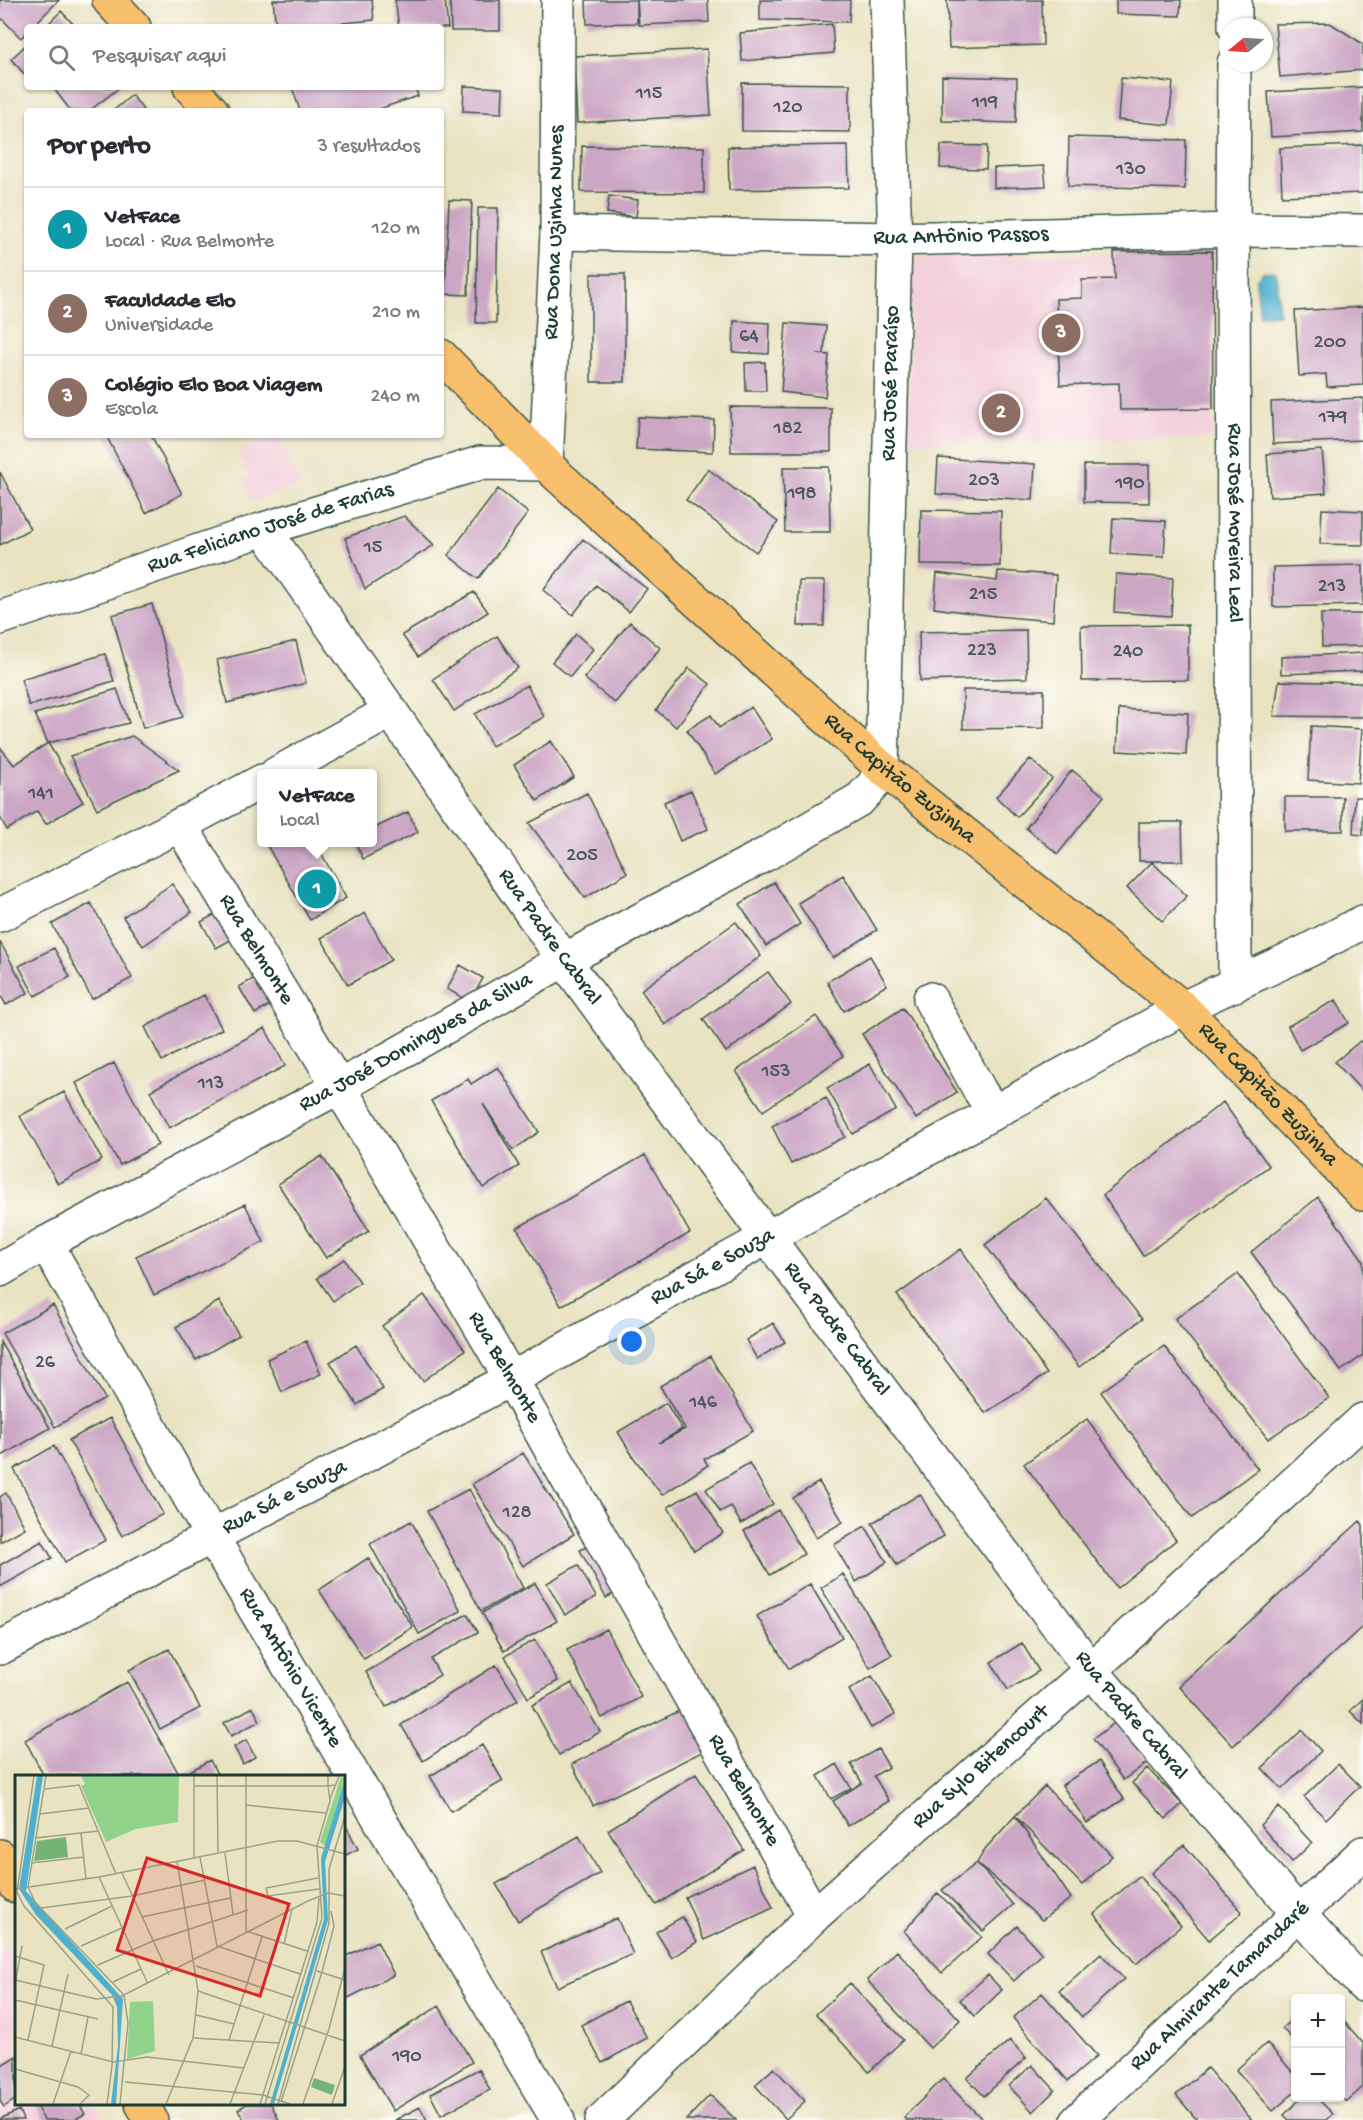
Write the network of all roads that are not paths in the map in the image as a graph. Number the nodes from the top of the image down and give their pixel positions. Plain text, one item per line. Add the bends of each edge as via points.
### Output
1 (109, 0) edge
2 (558, 0) edge
3 (887, 0) edge
4 (1235, 0) edge
5 (1235, 18) edge
6 (131, 24) edge
7 (1234, 72) edge
8 (193, 90) edge
9 (210, 108) edge
10 (1233, 230) junction
11 (1363, 231) edge
12 (557, 233) junction
13 (895, 239) junction
14 (444, 359) edge
15 (546, 464) junction
16 (264, 529) junction
17 (0, 618) edge
18 (391, 711) junction
19 (882, 768) junction
20 (285, 769) edge
21 (257, 783) edge
22 (180, 825) junction
23 (0, 915) edge
24 (1363, 922) edge
25 (564, 960) junction
26 (1235, 985) junction
27 (930, 999) dead end
28 (1183, 1008) junction
29 (339, 1087) junction
30 (994, 1113) junction
31 (1363, 1194) edge
32 (767, 1238) junction
33 (46, 1243) junction
34 (0, 1270) edge
35 (511, 1379) junction
36 (1363, 1420) edge
37 (212, 1537) junction
38 (0, 1648) edge
39 (1091, 1670) junction
40 (1363, 1852) edge
41 (0, 1856) edge
42 (15, 1884) edge
43 (1299, 1914) junction
44 (814, 1916) junction
45 (1363, 1984) edge
46 (143, 2105) edge
47 (151, 2120) edge
48 (558, 2120) edge
49 (602, 2120) edge
50 (1078, 2120) edge

1 - 6 main road
2 - 12 street, Rua Dona Uzinha Nunes
3 - 13 street, Rua José Paraíso
4 - 5 street
7 - 10 street, Rua José Moreira Leal
8 - 9 main road
10 - 11 street, Rua Antônio Passos
10 - 13 street, Rua Antônio Passos
10 - 26 street, Rua José Moreira Leal
12 - 13 street, Rua Antônio Passos
12 - 15 street, Rua Dona Uzinha Nunes
13 - 19 street, Rua José Paraíso
14 - 15 main road, Rua Capitão Zuzinha
15 - 16 street, Rua Feliciano José de Farias via 480,463
15 - 19 main road, Rua Capitão Zuzinha
16 - 17 street, Rua Feliciano José de Farias
16 - 18 street, Rua Padre Cabral
18 - 20 street
18 - 25 street, Rua Padre Cabral
19 - 25 street, Rua José Domingues da Silva via 860,799 766,854
19 - 28 main road, Rua Capitão Zuzinha
21 - 22 street
22 - 23 street
22 - 29 street, Rua Belmonte
24 - 26 street, Rua Sá e Souza
25 - 29 street, Rua José Domingues da Silva
25 - 32 street, Rua Padre Cabral
26 - 28 street, Rua Sá e Souza
27 - 30 street
28 - 30 street, Rua Sá e Souza
28 - 31 main road, Rua Capitão Zuzinha
29 - 33 street, Rua José Domingues da Silva
29 - 35 street, Rua Belmonte
30 - 32 street, Rua Sá e Souza
32 - 35 street, Rua Sá e Souza
32 - 39 street, Rua Padre Cabral
33 - 34 street, Rua José Domingues da Silva
33 - 37 street, Rua Antônio Vicente
35 - 37 street, Rua Sá e Souza
35 - 44 street, Rua Belmonte
36 - 39 street, Rua Sylo Bitencourt
37 - 38 street, Rua Sá e Souza
37 - 48 street, Rua Antônio Vicente
39 - 43 street, Rua Padre Cabral
39 - 44 street, Rua Sylo Bitencourt
40 - 43 street, Rua Almirante Tamandaré
41 - 42 main road
43 - 45 street, Rua Padre Cabral
43 - 50 street, Rua Almirante Tamandaré
44 - 49 street, Rua Sylo Bitencourt
46 - 47 main road

